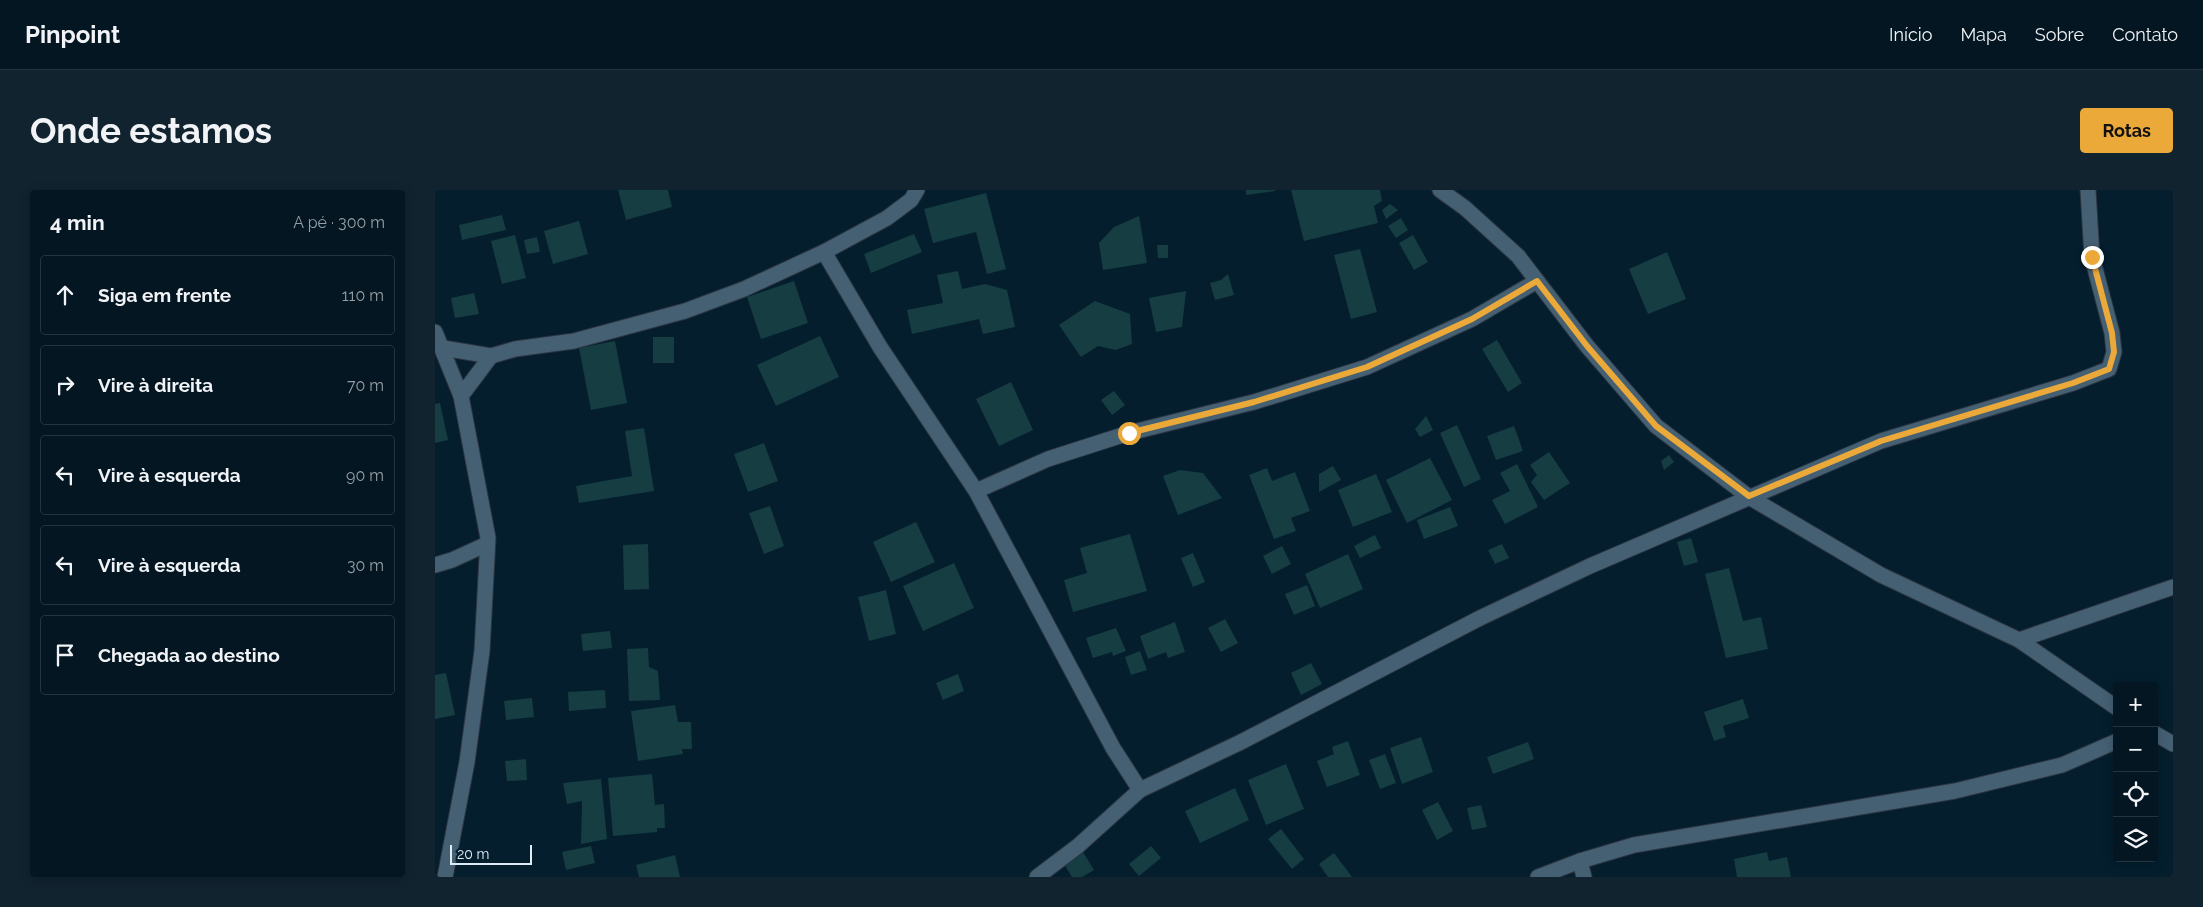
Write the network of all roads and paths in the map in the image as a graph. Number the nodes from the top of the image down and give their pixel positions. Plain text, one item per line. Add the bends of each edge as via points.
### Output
1 (917, 190) edge
2 (2088, 190) edge
3 (1442, 191) edge
4 (824, 252) junction
5 (1537, 281) junction
6 (435, 332) edge
7 (443, 348) junction
8 (491, 356) junction
9 (461, 396) junction
10 (976, 491) junction
11 (1749, 496) junction
12 (487, 544) junction
13 (435, 566) edge
14 (2173, 587) edge
15 (2019, 640) junction
16 (2113, 705) edge
17 (2158, 735) edge
18 (2113, 743) edge
19 (2173, 744) edge
20 (1140, 790) junction
21 (1579, 861) junction
22 (445, 877) edge
23 (1037, 877) edge
24 (1538, 877) edge
25 (1584, 877) edge

1 - 4 street via 911,200 887,218
2 - 11 street via 2092,257 2112,333 2114,352 2109,369 2073,383 1881,441
3 - 5 street via 1518,256
4 - 8 street via 744,289 685,311 574,342 515,349
4 - 10 street via 880,347
5 - 10 street via 1472,319 1367,367 1254,402 1129,433 1048,458
5 - 11 street via 1587,346 1656,426
6 - 7 street
7 - 8 street
7 - 9 street
8 - 9 street
9 - 12 street via 487,529
10 - 20 street via 1113,748
11 - 15 street via 1881,575
11 - 20 street via 1480,618 1249,738
12 - 13 street
12 - 22 street via 482,650 467,762
14 - 15 street
15 - 16 street
17 - 19 street
18 - 21 street via 2062,765 1955,791 1634,845
20 - 23 street via 1078,846
21 - 24 street
21 - 25 street

